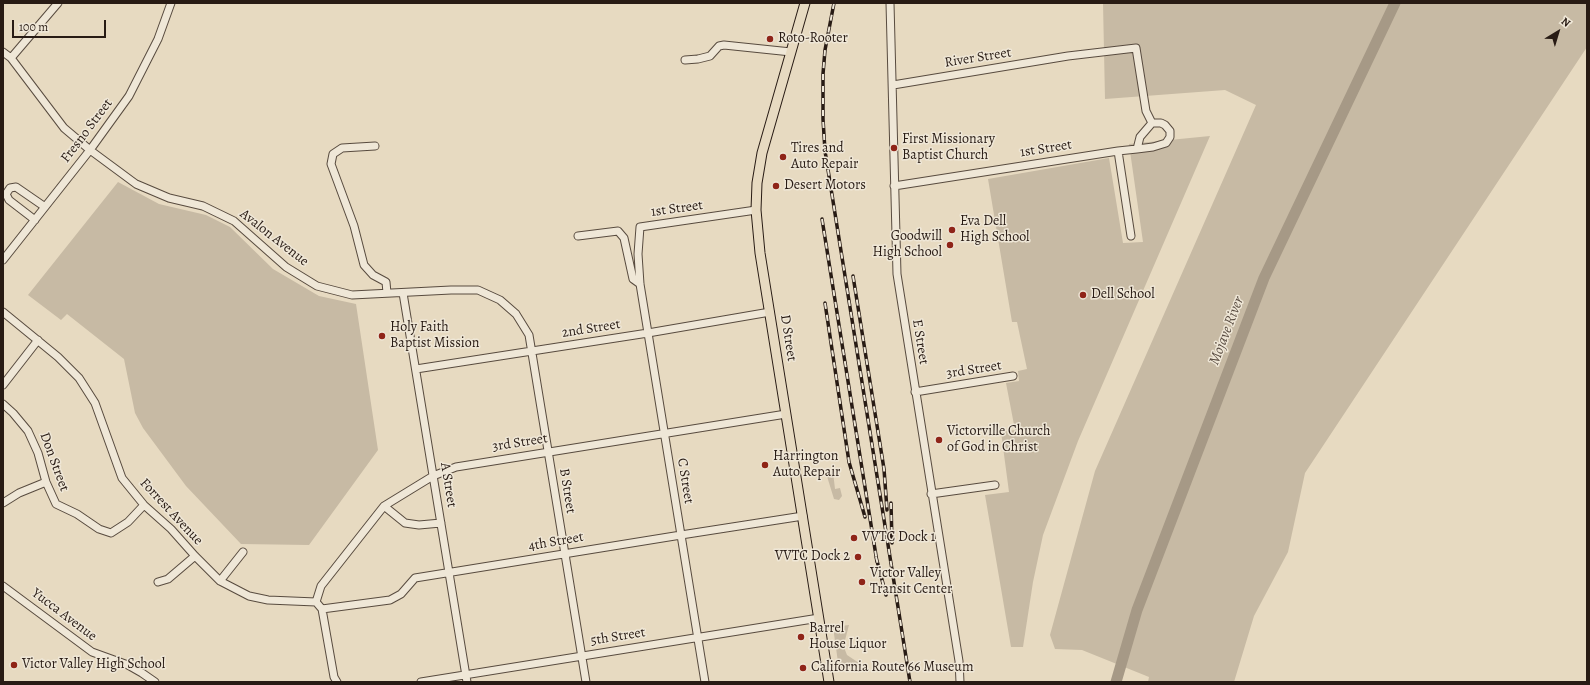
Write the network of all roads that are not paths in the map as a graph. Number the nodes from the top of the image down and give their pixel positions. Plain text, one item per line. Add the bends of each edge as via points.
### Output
1 (58, 3) edge
2 (170, 3) edge
3 (805, 3) edge
4 (890, 3) edge
5 (3, 52) edge
6 (791, 52) junction
7 (12, 58) junction
8 (685, 60) dead end
9 (893, 85) junction
10 (1152, 123) junction
11 (375, 146) dead end
12 (1137, 149) junction
13 (90, 150) junction
14 (1118, 151) junction
15 (894, 186) junction
16 (45, 207) junction
17 (756, 210) junction
18 (35, 220) junction
19 (578, 236) dead end
20 (1131, 236) dead end
21 (3, 260) edge
22 (640, 284) junction
23 (387, 293) junction
24 (403, 293) junction
25 (3, 312) edge
26 (770, 312) junction
27 (648, 334) junction
28 (38, 340) junction
29 (531, 352) junction
30 (416, 369) junction
31 (1013, 376) dead end
32 (3, 385) edge
33 (915, 392) junction
34 (3, 404) edge
35 (786, 414) junction
36 (664, 433) junction
37 (548, 452) junction
38 (433, 476) junction
39 (46, 482) junction
40 (995, 485) dead end
41 (931, 494) junction
42 (3, 503) edge
43 (144, 505) junction
44 (384, 506) junction
45 (803, 516) junction
46 (441, 522) junction
47 (681, 535) junction
48 (243, 552) dead end
49 (565, 554) junction
50 (195, 556) junction
51 (449, 573) junction
52 (220, 581) junction
53 (158, 582) dead end
54 (3, 586) edge
55 (316, 602) junction
56 (322, 609) junction
57 (819, 618) junction
58 (698, 638) junction
59 (581, 656) junction
60 (466, 678) edge
61 (155, 682) edge
62 (337, 682) edge
63 (421, 682) edge
64 (586, 682) edge
65 (705, 682) edge
66 (829, 682) edge
67 (960, 682) edge

1 - 7 street
2 - 13 street, Fresno Street via 158,40 129,96
3 - 6 main road, D Street
4 - 9 street, E Street
5 - 7 street, Avalon Avenue
6 - 8 street via 724,45 710,56
6 - 17 main road, D Street via 762,153
7 - 13 street, Avalon Avenue via 64,128
9 - 10 street, River Street via 1068,56 1136,48 1146,111
9 - 15 street, E Street
10 - 12 street via 1140,137
10 - 12 street, 1st Street via 1165,125 1170,131 1170,137 1166,143
11 - 23 street via 342,148 333,154 331,164 354,226 364,265 386,282
12 - 14 street, 1st Street
13 - 16 street, Fresno Street
13 - 23 street, Avalon Avenue via 136,184 169,198 203,206 234,221 286,266 317,286 352,295
14 - 15 street, 1st Street
14 - 20 street
15 - 33 street, E Street via 897,274
16 - 18 street, Fresno Street
16 - 18 street via 16,187 10,188 6,194 9,200
17 - 22 street, 1st Street via 640,227
17 - 26 main road, D Street
18 - 21 street, Fresno Street
19 - 22 street via 618,230 624,238 633,278
22 - 27 street, C Street
23 - 24 street, Avalon Avenue
24 - 29 street, Avalon Avenue via 478,290 500,300 516,314 529,336
24 - 30 street, A Street
25 - 28 street, Forrest Avenue
26 - 27 street, 2nd Street
26 - 35 main road, D Street
27 - 29 street, 2nd Street
27 - 36 street, C Street
28 - 32 street
28 - 43 street, Forrest Avenue via 79,378 95,403 122,478
29 - 30 street, 2nd Street
29 - 37 street, B Street
30 - 38 street, A Street
31 - 33 street, 3rd Street
33 - 41 street, E Street
34 - 39 street, Don Street via 28,431 38,453
35 - 36 street, 3rd Street
35 - 45 main road, D Street
36 - 37 street, 3rd Street
36 - 47 street, C Street
37 - 38 street, 3rd Street via 456,467
37 - 49 street, B Street
38 - 44 street, 3rd Street
38 - 46 street, A Street
39 - 42 street
39 - 43 street, Don Street via 56,504 77,514 98,529 111,533 128,522
40 - 41 street
41 - 67 street, E Street via 959,661
43 - 50 street, Forrest Avenue via 171,529
44 - 46 street via 405,523 419,525
44 - 55 street, 3rd Street via 321,586
45 - 47 street, 4th Street
45 - 57 main road, D Street
46 - 51 street, A Street
47 - 49 street, 4th Street
47 - 58 street, C Street
48 - 52 street
49 - 51 street, 4th Street
49 - 59 street, B Street
50 - 52 street, Forrest Avenue
50 - 53 street via 168,579
51 - 56 street, 4th Street via 415,578 401,594 390,600
51 - 60 street, A Street
52 - 55 street, Forrest Avenue via 249,596 268,600
54 - 61 street, Yucca Avenue via 92,652 128,665
55 - 56 street
56 - 62 street
57 - 58 street, 5th Street
57 - 66 main road, D Street
58 - 59 street, 5th Street
58 - 65 street, C Street
59 - 60 street, 5th Street
59 - 64 street, B Street
60 - 63 street, 5th Street

